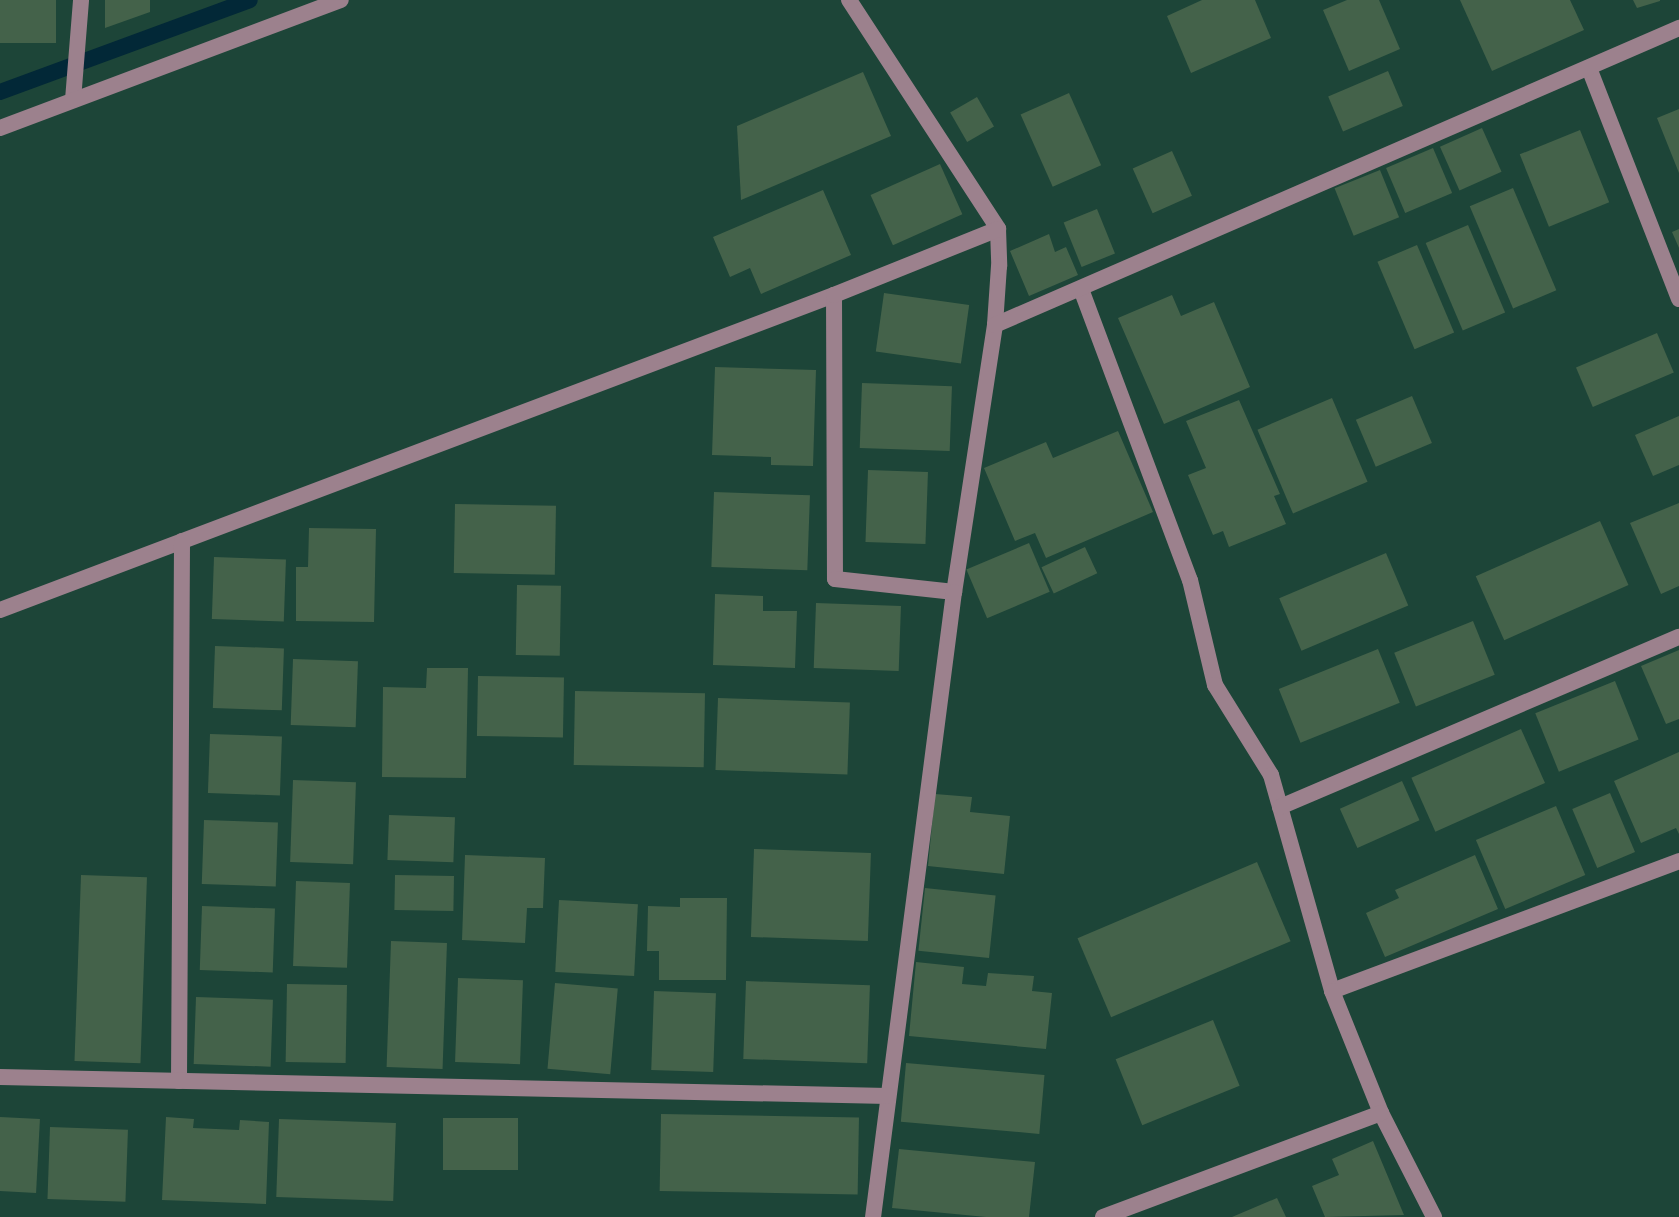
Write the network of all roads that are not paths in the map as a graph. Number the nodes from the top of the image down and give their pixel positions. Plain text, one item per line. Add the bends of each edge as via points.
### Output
1 (81, 0) edge
2 (341, 0) edge
3 (849, 0) edge
4 (1679, 28) edge
5 (1589, 68) junction
6 (74, 92) junction
7 (0, 128) edge
8 (998, 229) junction
9 (1081, 289) junction
10 (834, 295) junction
11 (1679, 299) edge
12 (995, 325) junction
13 (182, 541) junction
14 (954, 592) junction
15 (0, 610) edge
16 (1679, 637) edge
17 (1280, 807) junction
18 (1679, 861) edge
19 (1332, 991) junction
20 (0, 1077) edge
21 (179, 1081) junction
22 (888, 1096) junction
23 (1381, 1113) junction
24 (873, 1217) edge
25 (1103, 1217) edge
26 (1434, 1217) edge

1 - 6 street
2 - 6 street
3 - 8 street
4 - 5 street
5 - 9 street
5 - 11 street
6 - 7 street
8 - 10 street
8 - 12 street
9 - 12 street
9 - 17 street via 1190,580 1215,685 1271,775
10 - 13 street
10 - 14 street via 835,579
12 - 14 street
13 - 15 street
13 - 21 street
14 - 22 street
16 - 17 street
17 - 19 street
18 - 19 street
19 - 23 street
20 - 21 street
21 - 22 street
22 - 24 street
23 - 25 street
23 - 26 street

